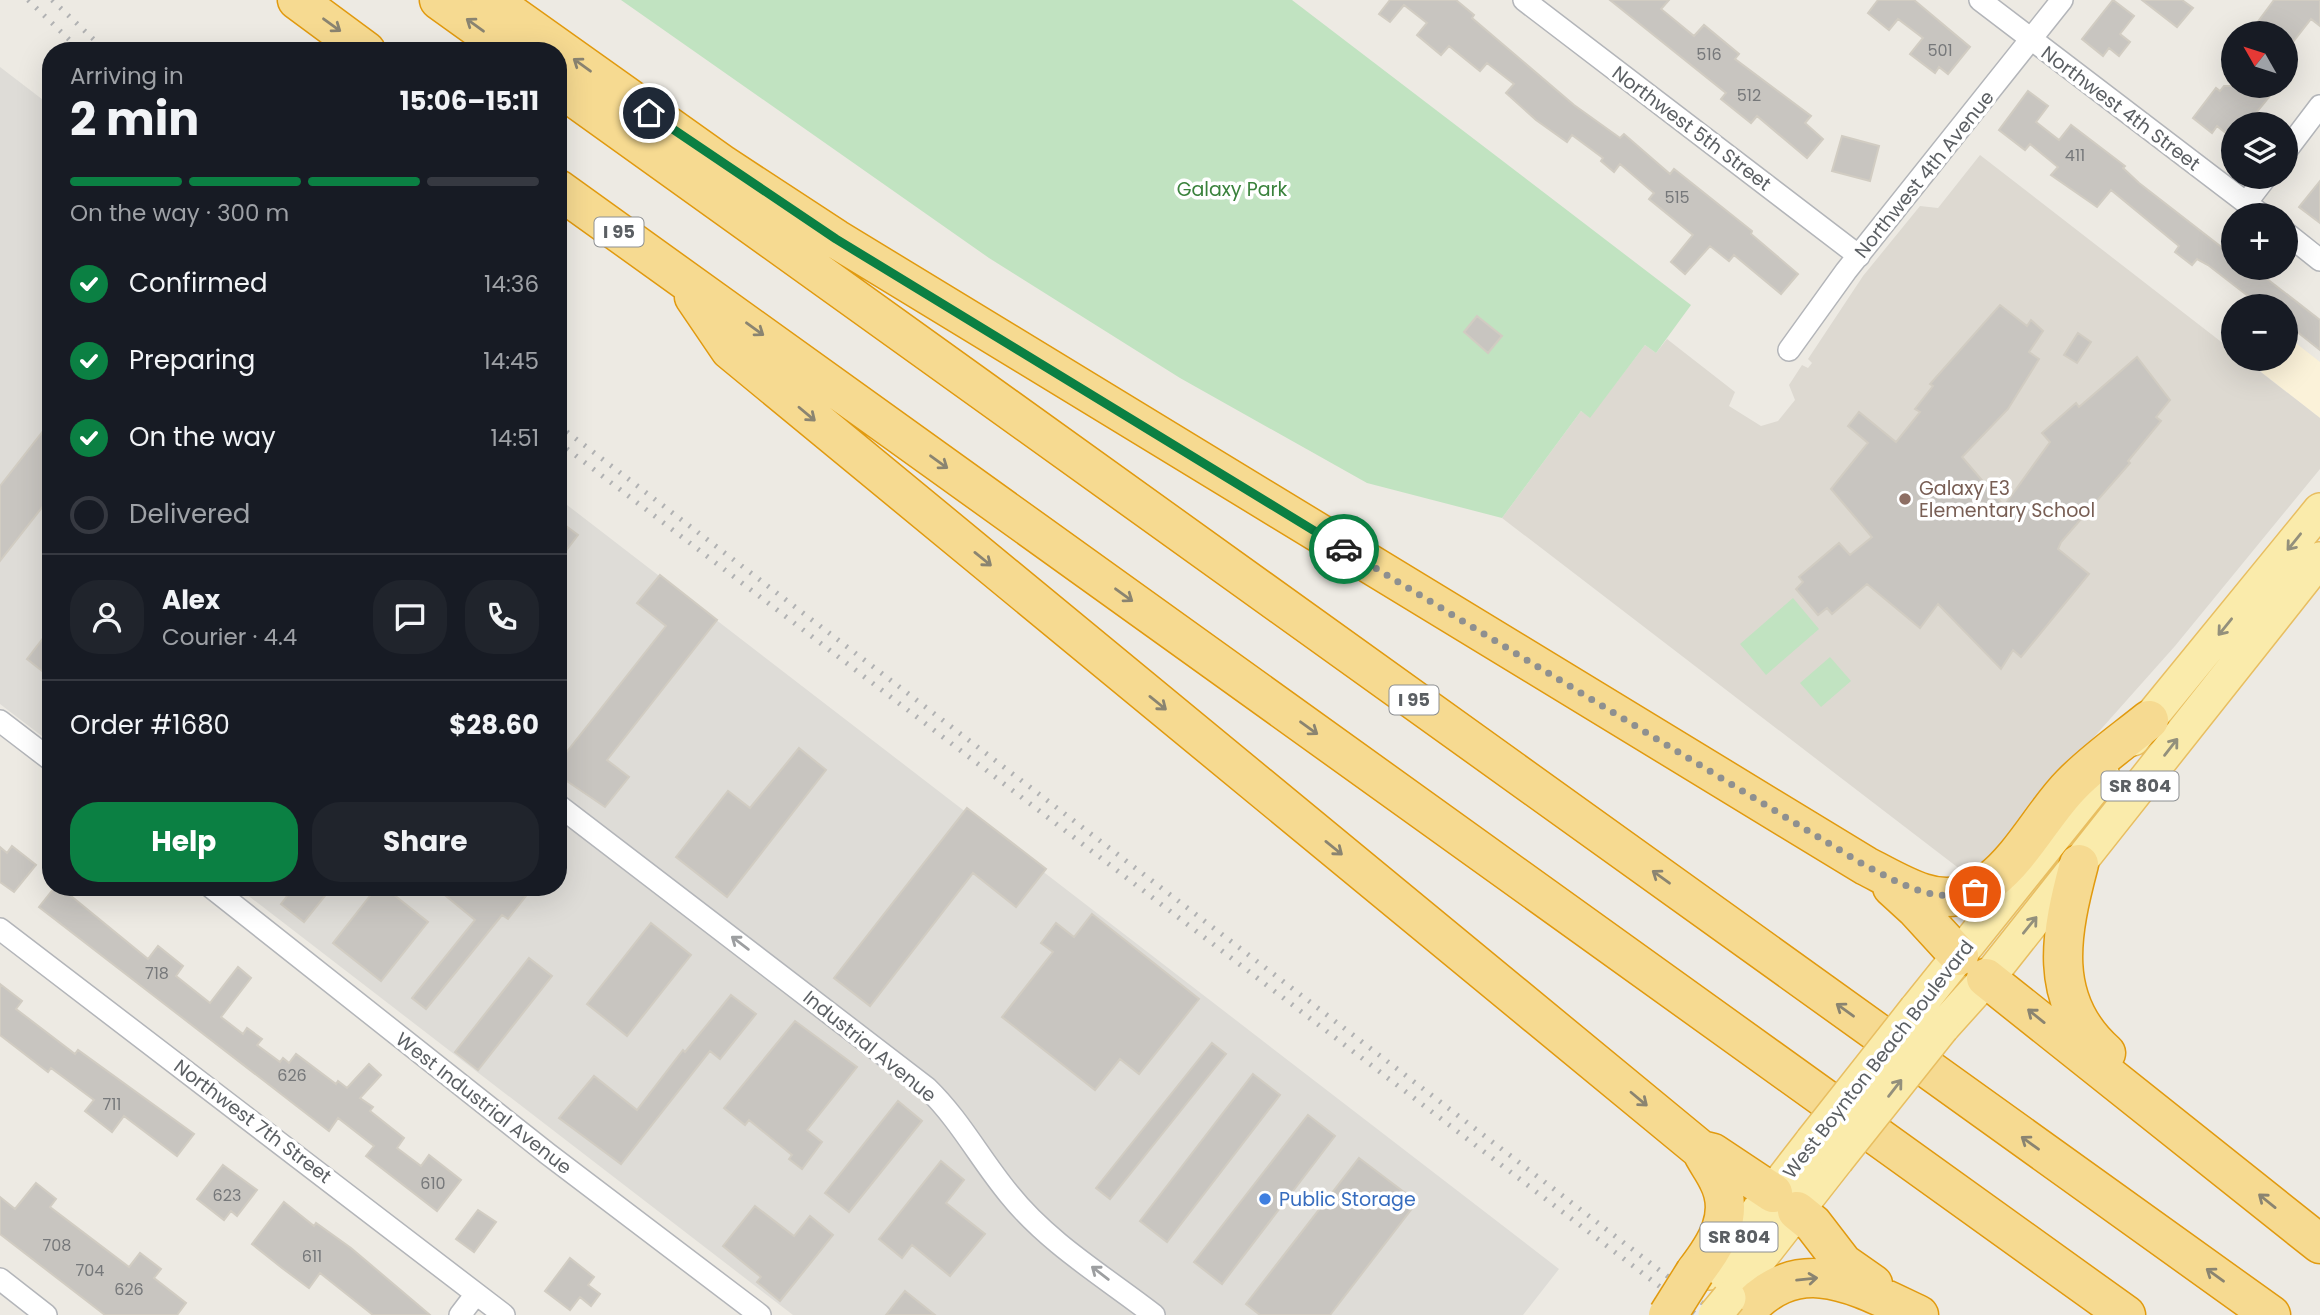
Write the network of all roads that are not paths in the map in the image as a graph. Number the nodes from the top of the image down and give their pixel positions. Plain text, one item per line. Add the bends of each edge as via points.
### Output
1 (297, 0) edge
2 (439, 0) edge
3 (491, 0) edge
4 (1524, 0) edge
5 (1980, 0) edge
6 (2062, 0) edge
7 (2032, 40) junction
8 (354, 42) edge
9 (497, 42) edge
10 (550, 42) edge
11 (567, 54) edge
12 (567, 92) edge
13 (2320, 106) edge
14 (2298, 135) edge
15 (567, 194) edge
16 (2246, 203) edge
17 (2298, 243) edge
18 (1858, 256) junction
19 (2320, 260) edge
20 (679, 275) junction
21 (1789, 350) dead end
22 (2320, 510) edge
23 (2320, 559) edge
24 (2149, 720) junction
25 (0, 721) edge
26 (42, 753) edge
27 (567, 812) edge
28 (2079, 864) junction
29 (1866, 866) junction
30 (222, 896) edge
31 (0, 929) edge
32 (1972, 967) junction
33 (2185, 1135) junction
34 (1701, 1150) junction
35 (1785, 1202) junction
36 (2320, 1244) edge
37 (0, 1279) edge
38 (476, 1294) junction
39 (1722, 1298) edge
40 (46, 1315) edge
41 (460, 1315) edge
42 (504, 1315) edge
43 (760, 1315) edge
44 (1154, 1315) edge
45 (1671, 1315) edge
46 (1920, 1315) edge
47 (2126, 1315) edge
48 (2270, 1315) edge

1 -> 8 highway
9 -> 2 highway
10 -> 3 highway
4 - 18 street, Northwest 5th Street
5 - 7 street, Northwest 4th Street
6 - 7 street, Northwest 4th Avenue
7 - 16 street, Northwest 4th Street
7 - 18 street, Northwest 4th Avenue
29 -> 11 highway via 836,239
48 -> 12 highway, I 95
13 - 14 street
15 - 20 highway, I 95
17 - 19 street
18 - 21 street, Northwest 4th Avenue
20 -> 34 highway via 730,350
20 -> 47 highway, I 95
22 -> 24 main road, West Boynton Beach Boulevard / SR 804
28 -> 23 main road, West Boynton Beach Boulevard / SR 804
24 - 29 highway via 2071,785 1999,874 1975,892 1933,896
24 - 32 main road, West Boynton Beach Boulevard / SR 804
25 - 26 street
44 -> 27 street, Industrial Avenue via 1031,1217 927,1088
32 -> 28 main road, West Boynton Beach Boulevard / SR 804
28 - 33 highway via 2062,938 2063,971 2072,1005 2095,1043
29 - 32 highway
30 - 43 street, West Industrial Avenue
31 - 38 street, Northwest 7th Street
33 -> 32 highway
32 - 35 main road, West Boynton Beach Boulevard / SR 804, bridge
36 -> 33 highway
34 - 35 highway via 1713,1153
34 - 39 highway via 1723,1190
35 - 39 main road, West Boynton Beach Boulevard / SR 804
35 - 46 highway via 1813,1224 1843,1263
37 - 40 street
38 - 41 street
38 - 42 street, Northwest 7th Street
39 - 45 highway, bridge
39 -> 46 highway via 1821,1277 1857,1286

